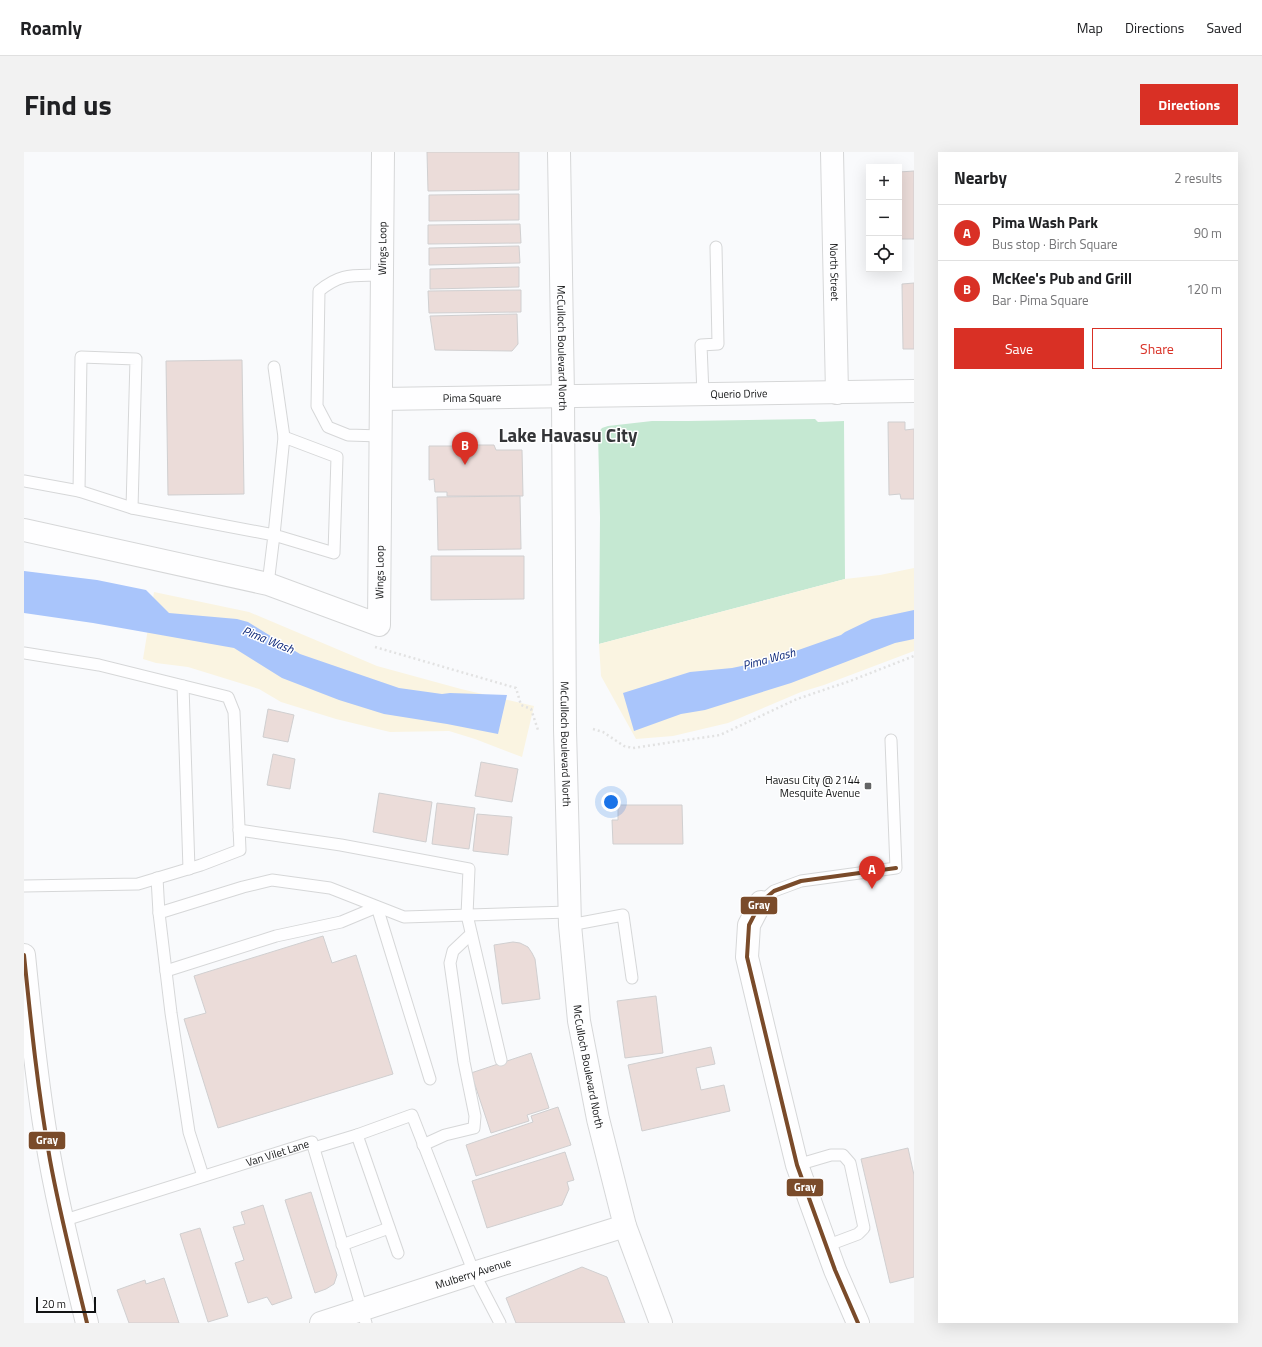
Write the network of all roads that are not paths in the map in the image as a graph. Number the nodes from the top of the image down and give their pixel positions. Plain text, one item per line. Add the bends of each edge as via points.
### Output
1 (383, 152) edge
2 (558, 152) edge
3 (832, 152) edge
4 (716, 247) dead end
5 (382, 275) junction
6 (274, 367) dead end
7 (914, 391) edge
8 (837, 393) junction
9 (703, 394) junction
10 (563, 396) junction
11 (381, 399) junction
12 (381, 436) junction
13 (284, 437) junction
14 (24, 481) edge
15 (79, 491) junction
16 (132, 508) junction
17 (24, 530) edge
18 (274, 535) junction
19 (268, 584) junction
20 (24, 653) edge
21 (183, 686) junction
22 (891, 740) dead end
23 (239, 830) junction
24 (189, 869) junction
25 (157, 878) junction
26 (24, 886) edge
27 (761, 902) joint
28 (377, 907) junction
29 (159, 913) junction
30 (467, 915) junction
31 (570, 919) junction
32 (471, 934) junction
33 (24, 954) edge
34 (166, 971) junction
35 (632, 978) dead end
36 (501, 1060) dead end
37 (430, 1079) dead end
38 (358, 1135) junction
39 (423, 1145) junction
40 (314, 1148) junction
41 (797, 1165) junction
42 (203, 1176) junction
43 (62, 1221) junction
44 (625, 1226) junction
45 (389, 1228) junction
46 (342, 1245) junction
47 (826, 1246) junction
48 (398, 1253) dead end
49 (474, 1273) junction
50 (363, 1317) edge
51 (87, 1323) edge
52 (321, 1323) edge
53 (500, 1323) edge
54 (662, 1323) edge
55 (858, 1323) edge

1 - 5 street, Wings Loop
2 - 10 street, McCulloch Boulevard North
3 - 8 street, North Street
4 - 9 lane via 718,344 701,345
5 - 11 street, Wings Loop
5 - 12 lane via 345,276 330,282 319,291 317,406 328,427 348,435
6 - 13 lane
7 - 8 street, Querio Drive
8 - 9 street, Querio Drive
9 - 10 street, Querio Drive
10 - 11 street, Pima Square
10 - 31 street, McCulloch Boulevard North
11 - 12 street, Wings Loop
12 - 19 street, Wings Loop via 378,625
13 - 18 lane
13 - 18 lane via 337,457 334,553
14 - 15 lane
15 - 16 lane
15 - 16 lane via 80,356 136,359
16 - 18 lane
17 - 19 street, Wings Loop
18 - 19 lane
20 - 21 lane via 98,665
21 - 23 lane via 228,697 234,712
21 - 24 lane
22 - 27 lane via 896,868 801,881 774,891
23 - 24 lane via 240,850
23 - 30 lane via 340,844 469,869
24 - 25 lane
25 - 26 lane via 138,884
25 - 29 lane
27 - 41 street via 749,925 747,957
28 - 29 lane via 330,888 272,880
28 - 30 lane via 404,917
28 - 34 lane via 341,922 276,936
28 - 37 lane
29 - 34 lane
30 - 31 lane
30 - 32 lane
31 - 35 lane via 624,916
31 - 44 street, McCulloch Boulevard North via 579,1021 598,1120
32 - 36 lane
32 - 39 lane via 453,952 450,963 464,1062 475,1116 474,1128 445,1135
33 - 43 street via 35,1088
34 - 42 lane via 189,1132
38 - 39 lane via 412,1115
38 - 40 lane
38 - 45 lane
39 - 49 lane
40 - 42 lane, Van Vilet Lane via 312,1142
40 - 46 lane, Van Vilet Lane
41 - 47 street
41 - 47 lane via 831,1155 843,1156 850,1163 864,1228 858,1234
42 - 43 lane, Van Vilet Lane
43 - 51 street
44 - 49 street, Mulberry Avenue
44 - 54 street, McCulloch Boulevard North
45 - 46 lane
45 - 48 lane
46 - 50 lane, Van Vilet Lane
47 - 55 street
49 - 50 street, Mulberry Avenue
49 - 53 lane
50 - 52 street, Mulberry Avenue

